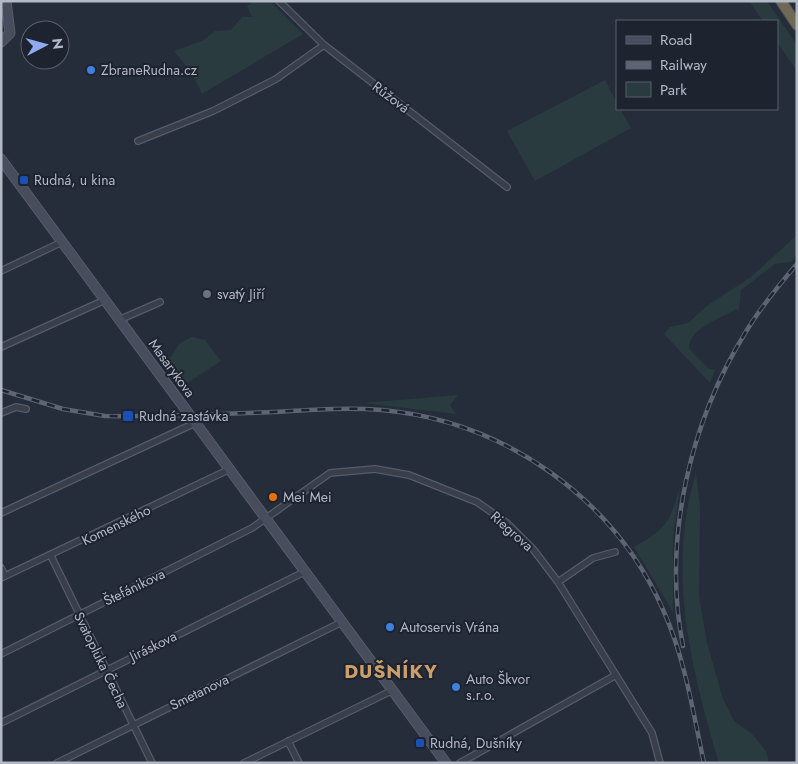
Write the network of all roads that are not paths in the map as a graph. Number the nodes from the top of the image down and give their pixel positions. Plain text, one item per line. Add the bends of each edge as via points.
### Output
1 (6, 1) edge
2 (280, 1) edge
3 (781, 1) edge
4 (797, 24) edge
5 (1, 42) edge
6 (324, 45) junction
7 (138, 141) dead end
8 (1, 159) edge
9 (507, 186) dead end
10 (62, 242) junction
11 (1, 271) edge
12 (105, 300) junction
13 (160, 302) dead end
14 (119, 320) junction
15 (1, 347) edge
16 (26, 409) dead end
17 (1, 413) edge
18 (195, 424) junction
19 (230, 469) junction
20 (1, 513) edge
21 (266, 518) junction
22 (615, 552) dead end
23 (51, 556) junction
24 (1, 568) edge
25 (306, 571) junction
26 (3, 577) edge
27 (558, 582) junction
28 (79, 614) junction
29 (342, 622) junction
30 (1, 654) edge
31 (105, 670) junction
32 (616, 675) junction
33 (393, 690) junction
34 (1, 723) edge
35 (133, 725) junction
36 (288, 741) junction
37 (57, 763) edge
38 (152, 763) edge
39 (244, 763) edge
40 (298, 763) edge
41 (446, 763) edge
42 (460, 763) edge
43 (660, 763) edge

1 - 5 main road via 10,33
2 - 6 street, Růžová
3 - 4 highway
6 - 7 street via 276,79 213,111
6 - 9 street, Růžová
8 - 10 main road, Masarykova
10 - 11 street
10 - 12 main road, Masarykova
12 - 14 main road, Masarykova
12 - 15 street
13 - 14 street
14 - 18 main road, Masarykova
16 - 17 street via 16,407
18 - 19 main road, Masarykova
18 - 20 street
19 - 21 main road, Masarykova
19 - 23 street, Komenského
21 - 25 main road, Masarykova
21 - 27 street, Riegrova via 330,473 375,469 409,475 477,502 506,523 533,549
21 - 28 street, Štefánikova via 252,528
22 - 27 street via 593,558
23 - 26 street, Komenského
23 - 28 street, Svatopluka Čecha
24 - 26 street
25 - 29 main road, Masarykova
25 - 31 street, Jiráskova
27 - 32 street, Riegrova
28 - 30 street, Štefánikova
28 - 31 street, Svatopluka Čecha
29 - 33 main road, Masarykova
29 - 35 street, Smetanova
31 - 34 street, Jiráskova
31 - 35 street, Svatopluka Čecha
32 - 42 street
32 - 43 street, Riegrova via 652,733
33 - 36 street
33 - 41 main road, Masarykova
35 - 37 street, Smetanova
35 - 38 street, Svatopluka Čecha
36 - 39 street
36 - 40 street

